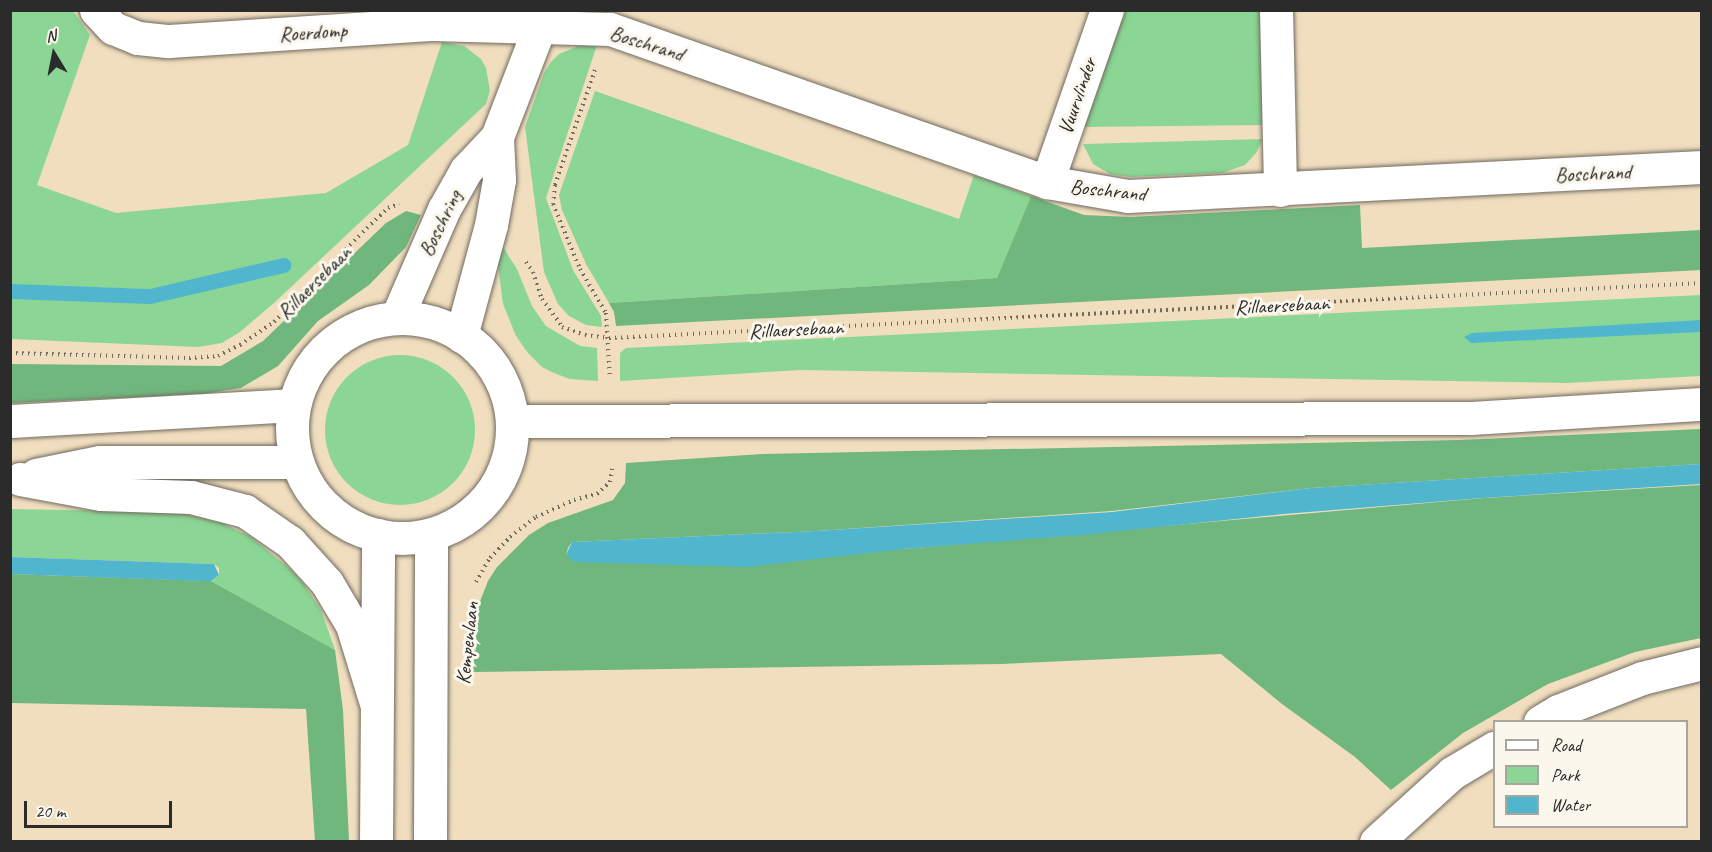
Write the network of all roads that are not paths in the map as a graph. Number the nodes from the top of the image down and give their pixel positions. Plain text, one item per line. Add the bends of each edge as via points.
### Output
1 (96, 10) edge
2 (1107, 10) edge
3 (1276, 10) edge
4 (543, 19) edge
5 (497, 137) junction
6 (1701, 167) edge
7 (1047, 182) junction
8 (1280, 190) junction
9 (397, 317) junction
10 (461, 336) junction
11 (1701, 404) edge
12 (292, 405) junction
13 (10, 421) edge
14 (512, 421) junction
15 (297, 462) junction
16 (15, 479) edge
17 (378, 535) junction
18 (431, 535) junction
19 (1701, 663) edge
20 (376, 703) junction
21 (1543, 720) edge
22 (1493, 749) edge
23 (376, 842) edge
24 (430, 842) edge
25 (1376, 842) edge

1 - 4 street, Roerdomp via 113,28 138,39 169,41
2 - 7 street, Vuurvlinder
3 - 8 street
4 - 5 street, Boschring
4 - 7 street, Boschrand via 610,29
5 - 9 street, Boschring via 466,170 444,209
5 - 10 street, Boschring via 499,180 491,225
6 - 8 street, Boschrand
7 - 8 street, Boschrand via 1128,196
9 - 10 street via 430,323
9 - 12 street via 360,327 324,351 298,384
10 - 14 street via 497,370
11 - 14 street via 1471,417
12 - 13 street
12 - 15 street via 291,448
14 - 18 street via 512,454 501,483 472,515
15 - 16 street via 100,462
15 - 17 street via 305,484 333,514
16 - 20 street via 101,494 191,497 245,511 290,542 327,583 352,625
17 - 18 street
17 - 20 street
18 - 24 street, Kempenlaan
19 - 21 street via 1642,678
20 - 23 street
22 - 25 street via 1452,773

